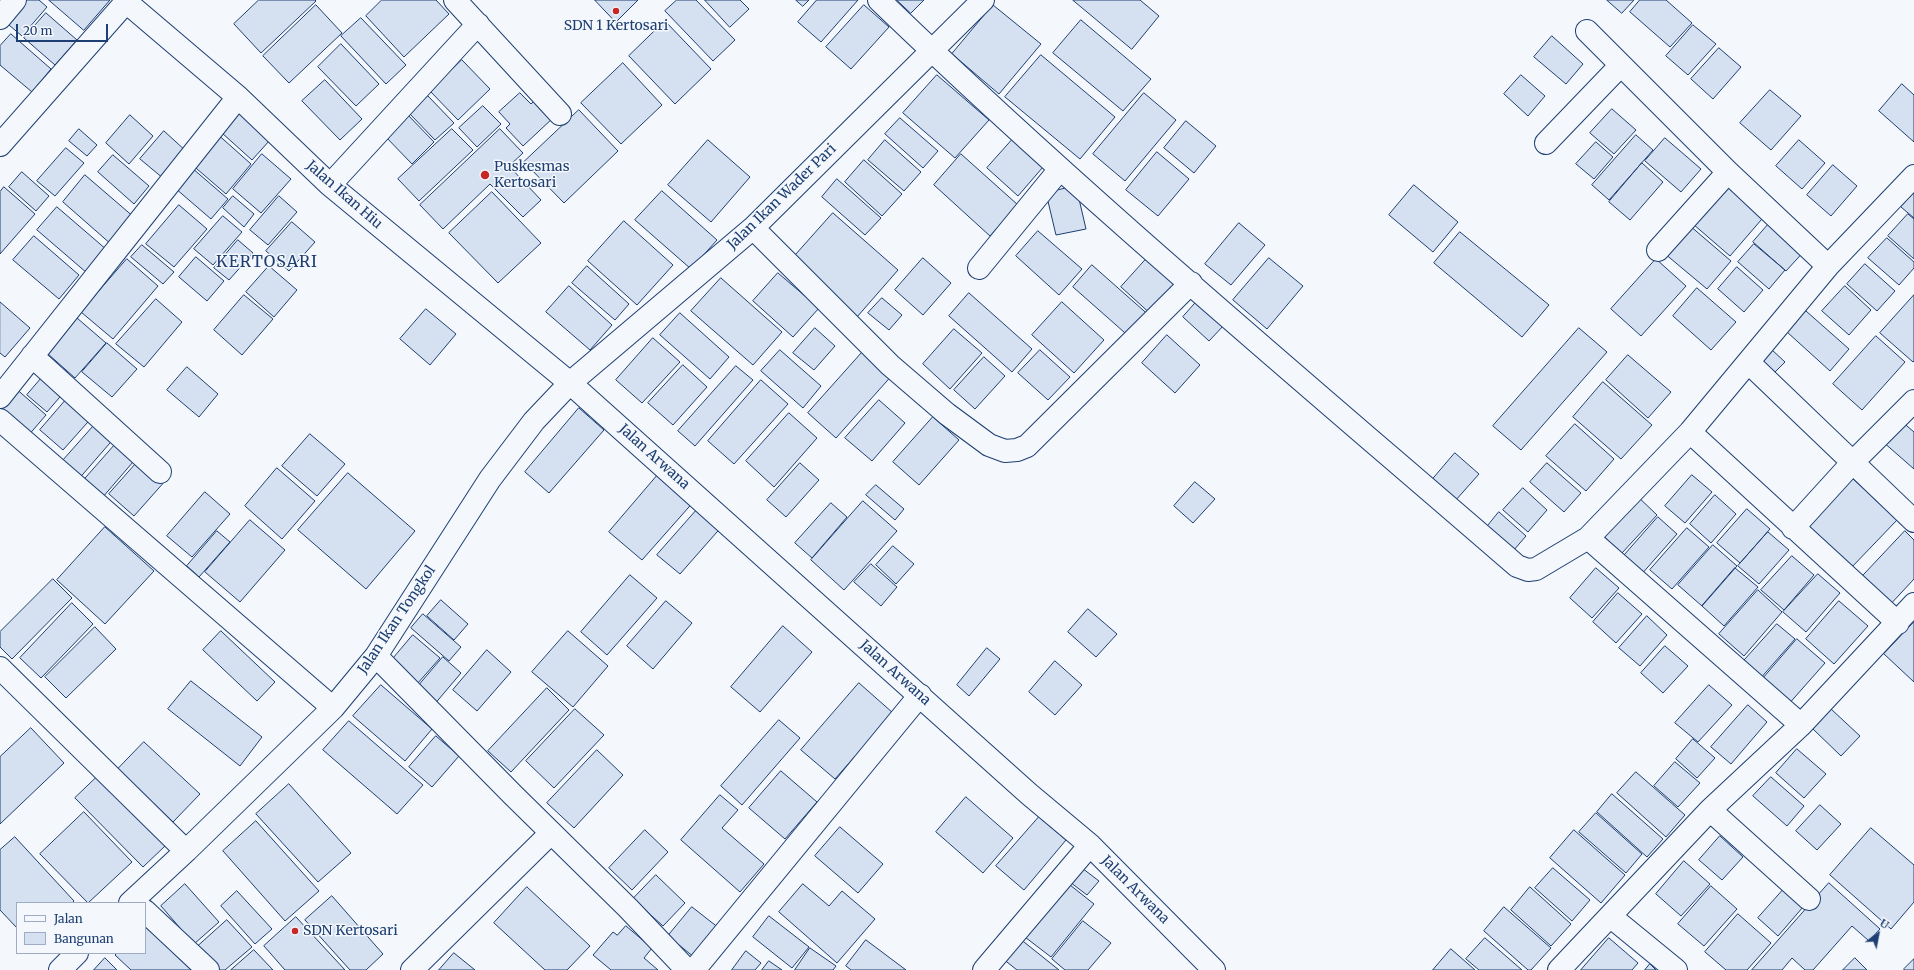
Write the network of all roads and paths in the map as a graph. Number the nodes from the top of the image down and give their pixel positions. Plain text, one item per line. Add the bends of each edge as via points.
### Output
1 (15, 0) edge
2 (455, 0) edge
3 (879, 0) edge
4 (982, 0) edge
5 (125, 1) edge
6 (0, 18) edge
7 (478, 24) junction
8 (1587, 31) dead end
9 (932, 52) junction
10 (1620, 66) junction
11 (238, 97) junction
12 (560, 114) dead end
13 (1546, 143) dead end
14 (0, 145) edge
15 (1060, 169) junction
16 (1728, 172) junction
17 (1914, 176) edge
18 (330, 186) junction
19 (753, 228) junction
20 (1658, 250) dead end
21 (1828, 266) junction
22 (979, 268) dead end
23 (1191, 283) junction
24 (32, 356) junction
25 (1748, 362) junction
26 (570, 383) junction
27 (0, 397) edge
28 (1914, 401) edge
29 (0, 420) edge
30 (1690, 432) junction
31 (1853, 462) junction
32 (160, 472) dead end
33 (1914, 521) edge
34 (1794, 528) junction
35 (1588, 538) junction
36 (1914, 604) edge
37 (1898, 623) junction
38 (376, 656) junction
39 (0, 668) edge
40 (920, 695) junction
41 (332, 708) junction
42 (1800, 725) junction
43 (1710, 810) junction
44 (551, 833) junction
45 (1090, 845) junction
46 (186, 851) junction
47 (1809, 899) dead end
48 (138, 902) edge
49 (146, 913) edge
50 (1610, 916) junction
51 (76, 954) edge
52 (60, 970) edge
53 (208, 970) edge
54 (412, 970) edge
55 (687, 970) edge
56 (694, 970) edge
57 (984, 970) edge
58 (1214, 970) edge
59 (1559, 970) edge
60 (1676, 970) edge

1 - 6 street
2 - 7 street
3 - 9 street
4 - 9 street, Jalan Ikan Wader Pari
5 - 11 street, Jalan Ikan Hiu
5 - 14 street
7 - 12 street
7 - 18 street
8 - 10 street
9 - 15 street
9 - 19 street, Jalan Ikan Wader Pari
10 - 13 street
10 - 16 street
11 - 18 street, Jalan Ikan Hiu
11 - 24 street
15 - 22 street
15 - 23 street
16 - 20 street
16 - 21 street
17 - 21 street
18 - 26 street, Jalan Ikan Hiu
19 - 23 street via 890,365 947,414 989,445 1005,451 1027,446
19 - 26 street, Jalan Ikan Wader Pari
21 - 25 street
23 - 35 street via 1517,566 1528,570 1536,569
24 - 27 street
24 - 32 street
25 - 30 street
25 - 31 street
26 - 38 street, Jalan Ikan Tongkol via 534,422 490,479
26 - 40 street, Jalan Arwana
28 - 31 street
29 - 41 street
30 - 34 street
30 - 35 street
31 - 33 street
31 - 34 street
34 - 37 street
35 - 42 street
36 - 37 street
37 - 42 street
38 - 41 street, Jalan Ikan Tongkol
38 - 44 street
39 - 46 street
40 - 45 street, Jalan Arwana via 1029,794
40 - 56 street
41 - 46 street, Jalan Ikan Tongkol
42 - 43 street
43 - 47 street
43 - 50 street
44 - 54 street
44 - 55 street
45 - 57 street
45 - 58 street, Jalan Arwana
46 - 48 street, Jalan Ikan Tongkol
49 - 53 street
50 - 59 street
50 - 60 street
51 - 52 street

